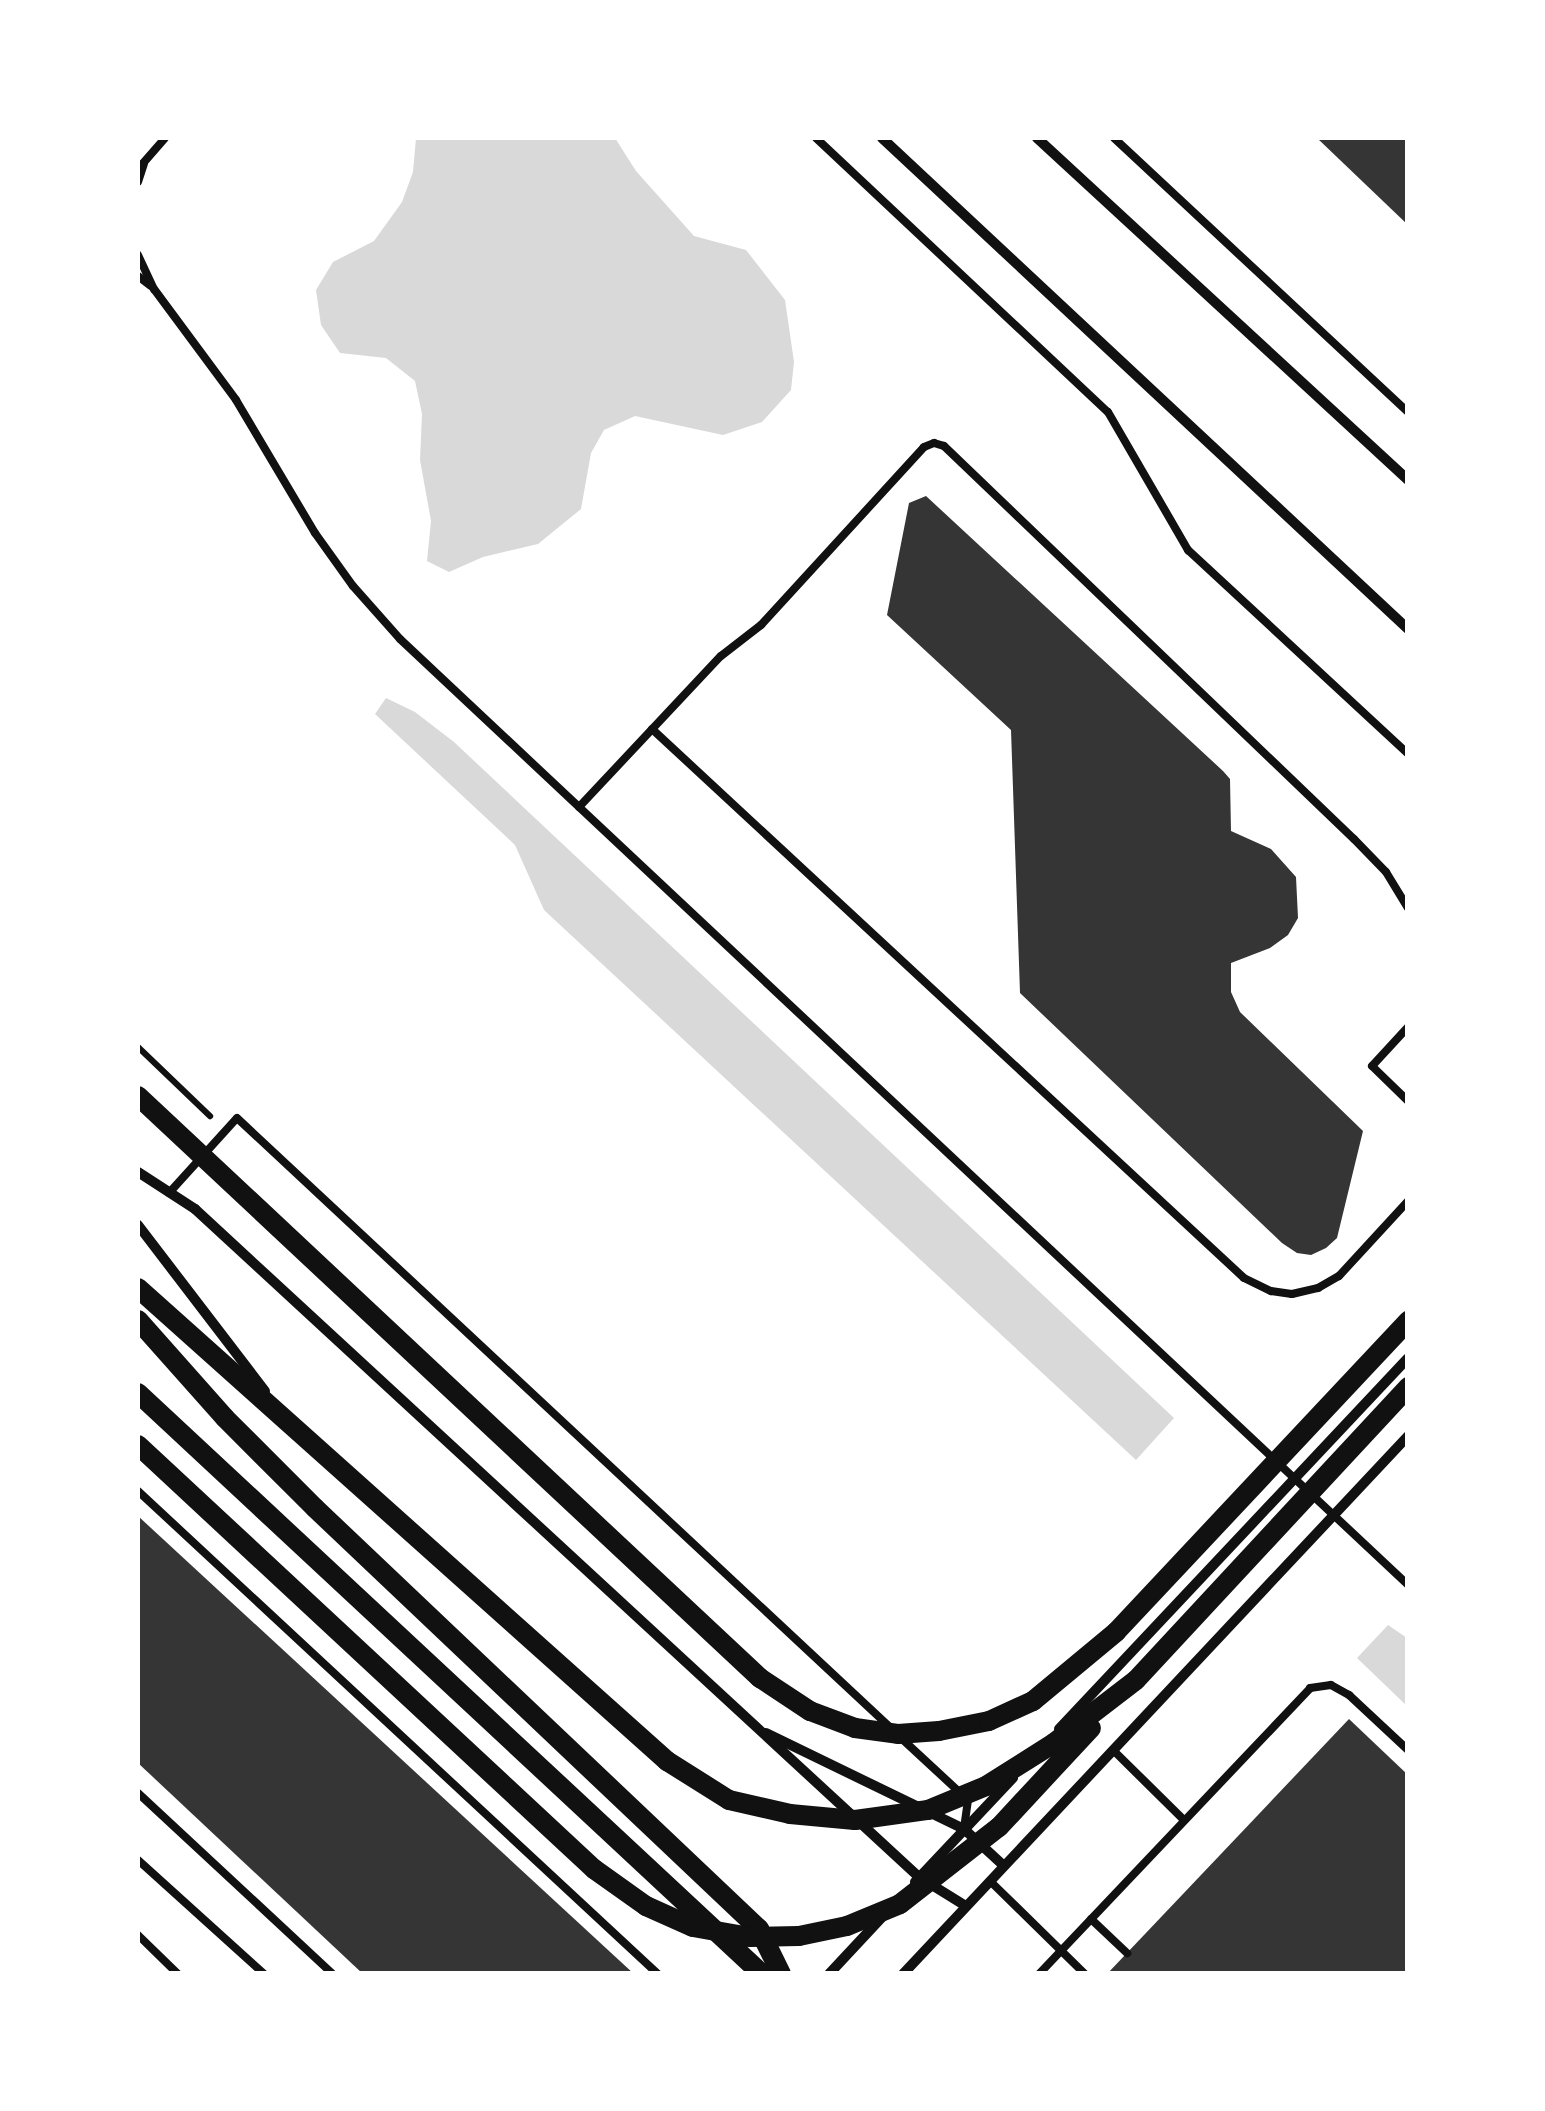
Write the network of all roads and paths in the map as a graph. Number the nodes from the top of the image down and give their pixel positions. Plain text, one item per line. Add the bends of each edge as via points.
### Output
1 (165, 138) edge
2 (816, 138) edge
3 (882, 138) edge
4 (1037, 138) edge
5 (1114, 138) edge
6 (146, 160) junction
7 (138, 169) edge
8 (138, 182) edge
9 (138, 255) edge
10 (138, 276) edge
11 (154, 289) junction
12 (1408, 412) edge
13 (1408, 480) edge
14 (1408, 630) edge
15 (652, 729) junction
16 (1408, 754) edge
17 (579, 808) junction
18 (1408, 908) edge
19 (1408, 1028) edge
20 (138, 1048) edge
21 (138, 1096) edge
22 (1408, 1100) edge
23 (226, 1130) junction
24 (138, 1172) edge
25 (169, 1192) junction
26 (1408, 1201) edge
27 (138, 1225) edge
28 (138, 1288) edge
29 (138, 1320) edge
30 (1408, 1321) edge
31 (1408, 1358) edge
32 (1408, 1387) edge
33 (138, 1394) edge
34 (288, 1420) junction
35 (1408, 1436) edge
36 (138, 1445) edge
37 (1294, 1478) junction
38 (138, 1491) edge
39 (1333, 1516) junction
40 (1408, 1585) edge
41 (1136, 1680) junction
42 (752, 1725) junction
43 (1113, 1750) junction
44 (1408, 1750) edge
45 (138, 1793) edge
46 (1183, 1819) junction
47 (964, 1829) junction
48 (138, 1860) edge
49 (1004, 1866) junction
50 (919, 1878) junction
51 (990, 1881) junction
52 (966, 1906) junction
53 (1091, 1918) junction
54 (138, 1934) edge
55 (1061, 1950) junction
56 (1128, 1953) dead end
57 (178, 1974) edge
58 (264, 1974) edge
59 (333, 1974) edge
60 (658, 1974) edge
61 (762, 1974) edge
62 (781, 1974) edge
63 (829, 1974) edge
64 (903, 1974) edge
65 (1039, 1974) edge
66 (1085, 1974) edge

1 - 6 lane
2 - 16 lane via 1108,412 1188,550
3 - 14 street
4 - 13 street
5 - 12 lane
6 - 7 lane
6 - 8 lane
9 - 11 lane
10 - 11 lane
11 - 17 lane via 219,374 353,586
15 - 17 lane
15 - 18 lane via 934,443 1308,794 1386,872
15 - 26 lane via 1244,1278 1292,1294 1318,1288 1338,1276
17 - 37 lane
19 - 22 lane via 1372,1066
20 - 23 path
21 - 30 main road via 760,1678 810,1711 855,1728 940,1731 1032,1702 1116,1632
23 - 25 lane
23 - 47 lane via 237,1118 968,1800
24 - 25 street
25 - 42 street
27 - 34 street
28 - 34 main road
29 - 62 main road via 316,1508 758,1929
31 - 37 street
32 - 41 main road
33 - 61 main road
34 - 41 main road via 667,1761 728,1800 855,1820 928,1810 986,1786 1054,1744
35 - 39 street
36 - 41 main road via 594,1868 646,1906 693,1927 750,1937 799,1936 900,1904 999,1827
37 - 39 lane
37 - 47 street
38 - 60 lane
39 - 40 lane
39 - 43 street
42 - 47 street
42 - 50 street
43 - 46 lane
43 - 49 street
44 - 46 lane via 1349,1695 1331,1686 1310,1688
45 - 59 lane
46 - 53 lane
47 - 49 street
47 - 50 street
48 - 58 lane
49 - 51 street
50 - 52 street
50 - 63 street
51 - 52 street
51 - 55 lane
52 - 64 street
53 - 55 lane
53 - 56 lane
54 - 57 lane
55 - 65 lane
55 - 66 lane

